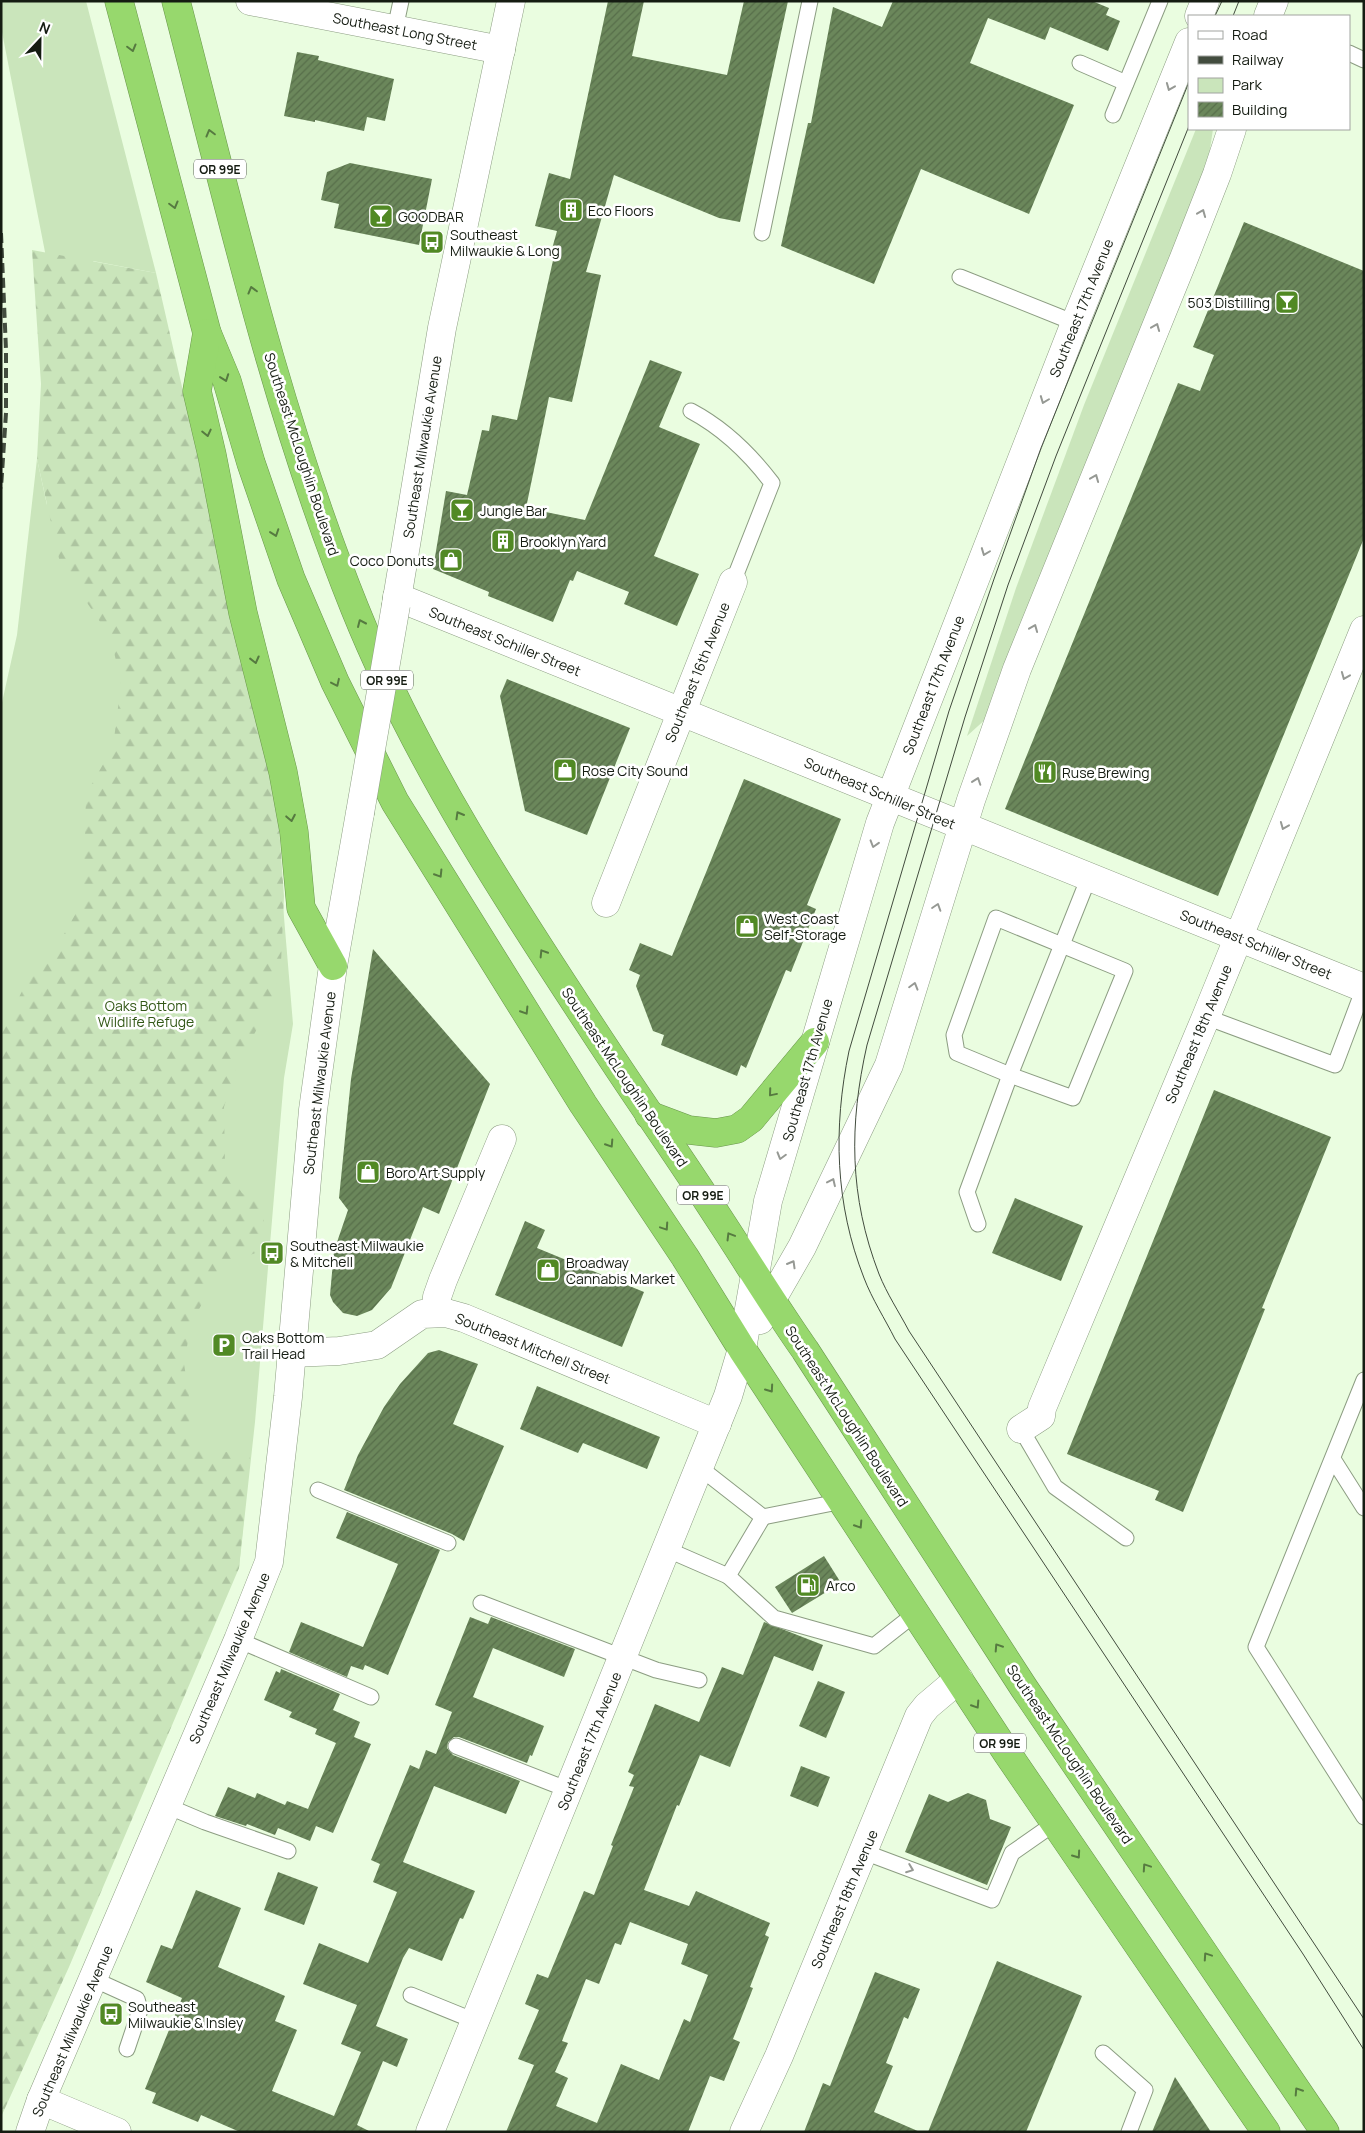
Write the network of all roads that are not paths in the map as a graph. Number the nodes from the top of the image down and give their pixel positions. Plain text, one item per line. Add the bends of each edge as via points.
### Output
1 (119, 1) edge
2 (176, 1) edge
3 (250, 1) edge
4 (401, 1) edge
5 (511, 1) edge
6 (810, 1) edge
7 (1160, 1) edge
8 (1205, 1) edge
9 (1274, 1) edge
10 (1199, 15) edge
11 (1268, 15) edge
12 (395, 29) junction
13 (1188, 44) edge
14 (501, 50) junction
15 (1080, 63) dead end
16 (1126, 83) junction
17 (1113, 115) dead end
18 (1232, 130) edge
19 (762, 233) dead end
20 (960, 277) dead end
21 (1075, 323) junction
22 (207, 333) junction
23 (691, 411) dead end
24 (733, 582) joint
25 (397, 601) junction
26 (1364, 630) edge
27 (682, 712) junction
28 (890, 798) junction
29 (962, 827) junction
30 (1089, 877) junction
31 (606, 903) dead end
32 (1238, 937) junction
33 (1062, 945) junction
34 (333, 966) junction
35 (1364, 988) edge
36 (1206, 1017) junction
37 (815, 1042) junction
38 (1010, 1075) junction
39 (649, 1115) junction
40 (502, 1139) dead end
41 (978, 1224) dead end
42 (755, 1278) junction
43 (770, 1302) junction
44 (435, 1313) junction
45 (742, 1349) junction
46 (292, 1353) junction
47 (1364, 1380) edge
48 (717, 1424) junction
49 (1021, 1429) joint
50 (1333, 1459) junction
51 (699, 1466) junction
52 (318, 1490) dead end
53 (843, 1500) junction
54 (1364, 1508) edge
55 (762, 1517) junction
56 (1126, 1538) dead end
57 (448, 1543) dead end
58 (666, 1549) junction
59 (728, 1576) junction
60 (481, 1602) dead end
61 (916, 1613) junction
62 (238, 1640) junction
63 (623, 1658) junction
64 (959, 1679) junction
65 (700, 1680) dead end
66 (371, 1697) dead end
67 (456, 1746) dead end
68 (569, 1790) junction
69 (167, 1806) junction
70 (1364, 1817) edge
71 (1055, 1824) junction
72 (288, 1851) dead end
73 (864, 1852) junction
74 (93, 1979) junction
75 (410, 1994) dead end
76 (475, 2021) junction
77 (127, 2049) dead end
78 (1103, 2053) dead end
79 (41, 2100) junction
80 (30, 2132) edge
81 (117, 2132) edge
82 (430, 2132) edge
83 (744, 2132) edge
84 (1129, 2132) edge
85 (1266, 2132) edge
86 (1325, 2132) edge

1 -> 22 highway, OR 99E
39 -> 2 highway, Southeast McLoughlin Boulevard / OR 99E via 489,868 391,689 356,611 299,452 264,337
3 - 12 street, Southeast Long Street
4 - 12 lane
5 - 14 street, Southeast Milwaukie Avenue
6 - 19 lane
7 - 16 lane
8 - 10 street
9 - 11 street
12 - 14 street, Southeast Long Street
13 -> 21 street, Southeast 17th Avenue
14 - 25 street, Southeast Milwaukie Avenue via 442,328
15 - 16 lane
16 - 17 lane
29 -> 18 street, Southeast 17th Avenue via 1017,670 1190,242
20 - 21 lane
21 -> 28 street, Southeast 17th Avenue
22 -> 34 highway via 197,391 243,613 282,772 294,832 301,908
22 -> 45 highway, OR 99E via 227,381 290,579 395,802
23 - 24 lane via 710,421 755,460 772,483
24 - 27 street, Southeast 16th Avenue
25 - 27 street, Southeast Schiller Street
25 - 34 street, Southeast Milwaukie Avenue, bridge
26 -> 32 street, Southeast 18th Avenue
27 - 28 street, Southeast Schiller Street
27 - 31 street, Southeast 16th Avenue
28 - 29 street, Southeast Schiller Street
28 -> 37 street, Southeast 17th Avenue
29 - 30 street, Southeast Schiller Street
43 -> 29 street, Southeast 17th Avenue via 802,1247 889,1065
30 - 32 street, Southeast Schiller Street
30 - 33 lane
32 - 35 street, Southeast Schiller Street
32 - 36 street, Southeast 18th Avenue
33 - 38 lane
33 - 38 lane via 1124,971 1121,980 1073,1098
33 - 38 lane via 996,918 954,1035 957,1053
34 - 46 street, Southeast Milwaukie Avenue via 314,1110
35 - 36 lane via 1334,1065
36 - 49 street, Southeast 18th Avenue via 1041,1416
37 -> 39 highway via 751,1119 737,1128 716,1133 689,1130
37 -> 42 street, Southeast 17th Avenue via 768,1201
38 - 41 lane via 968,1192
42 -> 39 highway, Southeast McLoughlin Boulevard / OR 99E
40 - 44 street via 443,1280
42 - 43 highway, Southeast McLoughlin Boulevard / OR 99E
42 - 45 street, Southeast 17th Avenue
43 - 45 street, Southeast 17th Avenue
86 -> 43 highway, Southeast McLoughlin Boulevard / OR 99E via 1024,1688
44 - 46 street, Southeast Mitchell Street via 422,1314 377,1346 340,1352
44 - 48 street, Southeast Mitchell Street via 464,1318
45 - 48 street, Southeast 17th Avenue
45 -> 53 highway, OR 99E
46 - 62 street, Southeast Milwaukie Avenue via 269,1562
47 - 50 lane
48 - 51 street, Southeast 17th Avenue
49 - 56 lane via 1055,1487
50 - 54 lane
50 - 70 lane via 1256,1648
51 - 55 lane
51 - 58 street, Southeast 17th Avenue
52 - 57 lane
53 - 55 lane
53 -> 61 highway, OR 99E
55 - 59 lane
58 - 59 lane
58 - 63 street, Southeast 17th Avenue
59 - 61 lane via 774,1618 874,1646
60 - 63 lane
61 - 64 highway, OR 99E
62 - 66 lane
62 - 69 street, Southeast Milwaukie Avenue
63 - 65 lane
63 - 68 street, Southeast 17th Avenue
64 -> 71 highway, OR 99E
64 - 73 street, Southeast 18th Avenue via 919,1716
67 - 68 lane
68 - 76 street, Southeast 17th Avenue
69 - 72 lane
69 - 74 street, Southeast Milwaukie Avenue
73 -> 71 lane via 992,1900 1012,1853
71 -> 85 highway, OR 99E
73 - 83 street, Southeast 18th Avenue
74 - 77 lane via 137,1999 140,2010
74 - 79 street, Southeast Milwaukie Avenue
75 - 76 lane
76 - 82 street, Southeast 17th Avenue
78 - 84 lane via 1145,2090
79 - 80 street, Southeast Milwaukie Avenue
79 - 81 street

